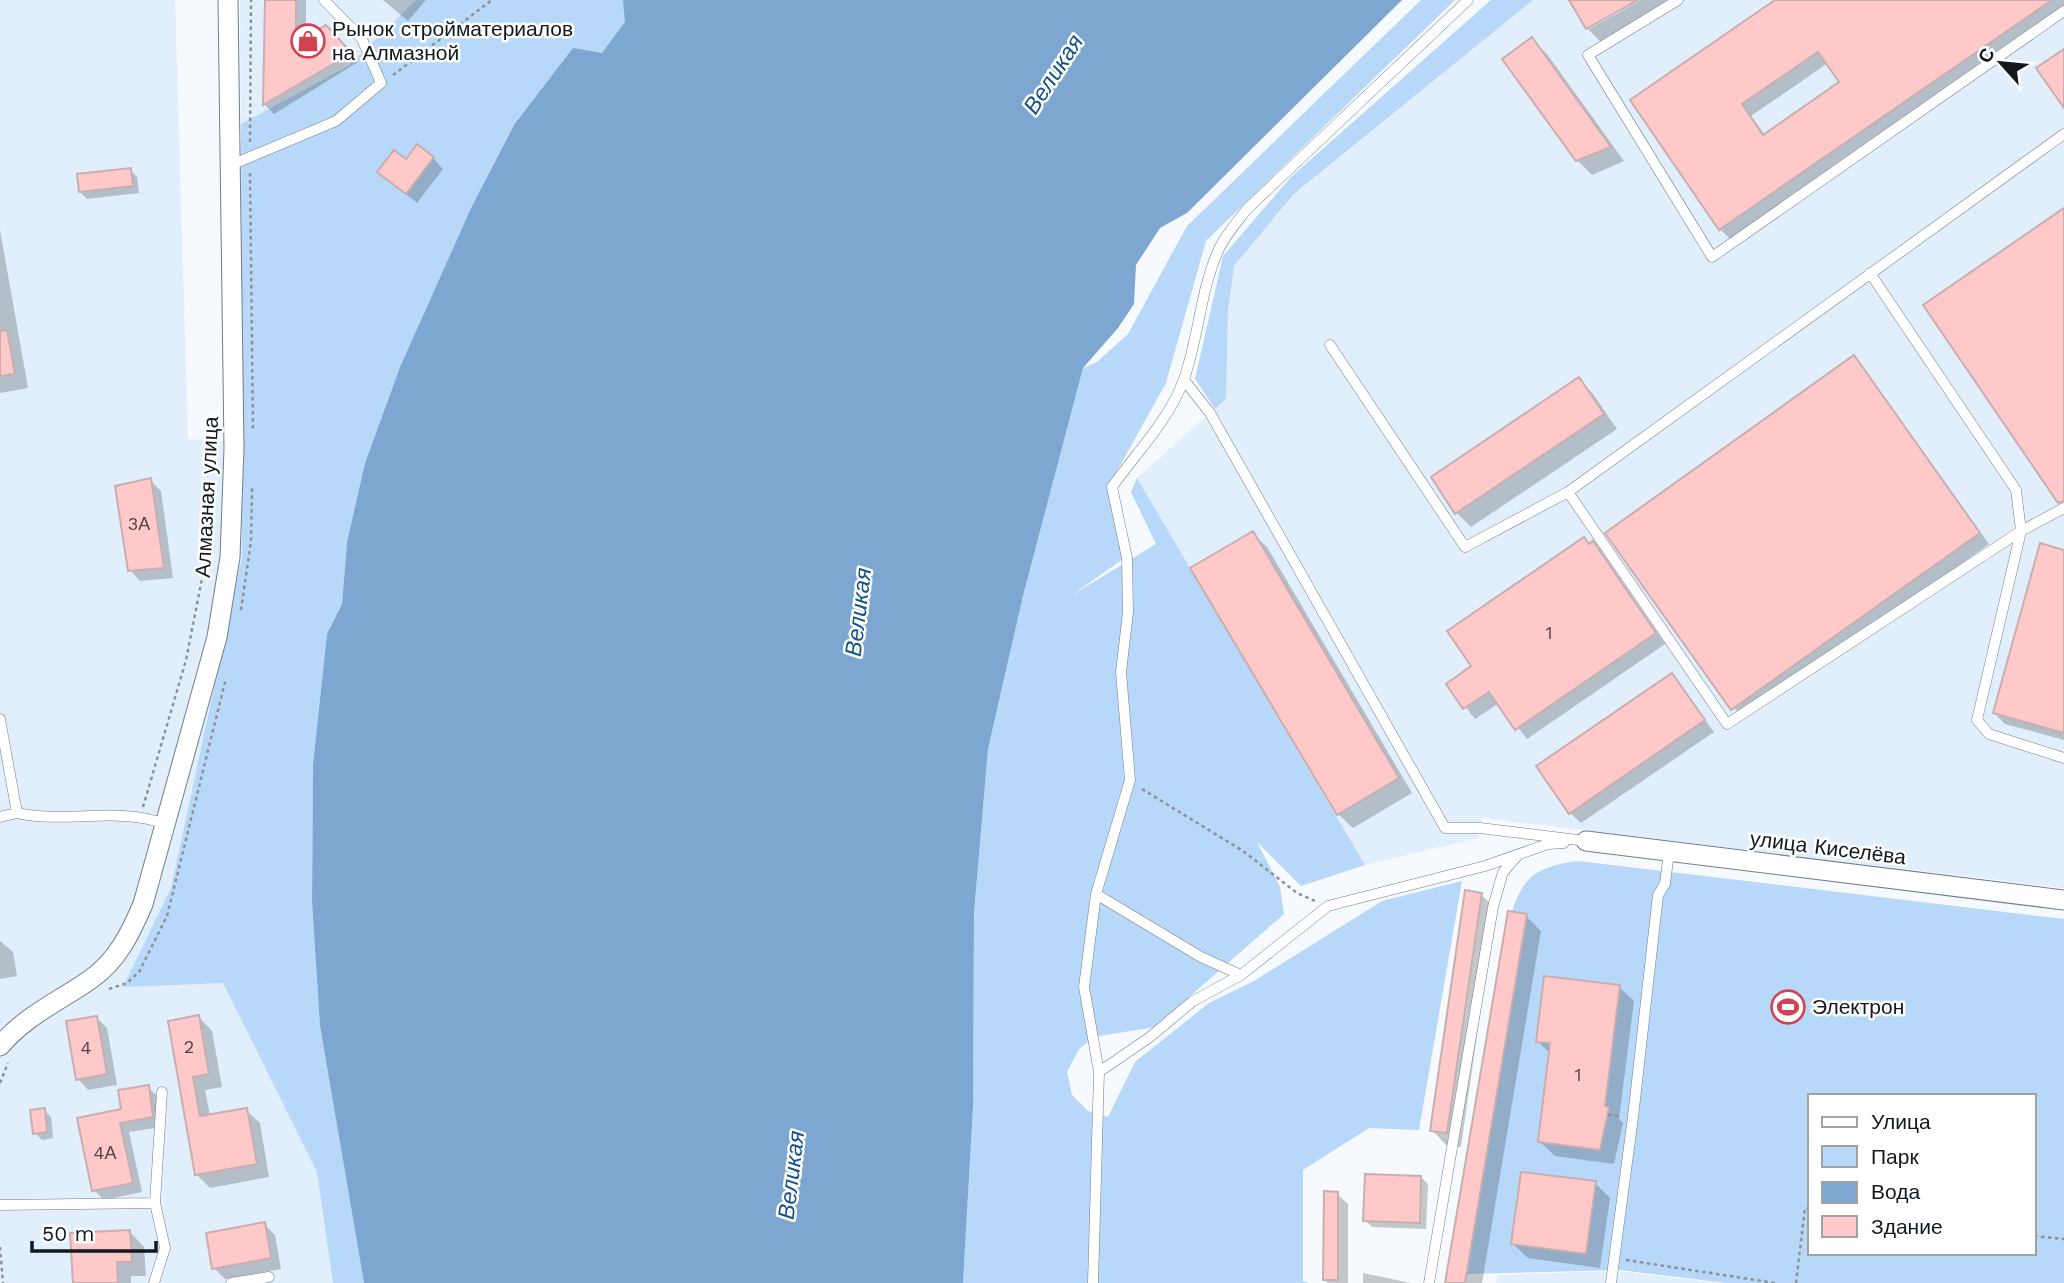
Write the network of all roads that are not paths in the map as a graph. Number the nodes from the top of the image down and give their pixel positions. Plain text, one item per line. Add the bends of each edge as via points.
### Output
1 (228, 0) edge
2 (324, 0) edge
3 (1468, 0) edge
4 (1678, 0) edge
5 (2064, 11) edge
6 (2064, 134) edge
7 (241, 168) junction
8 (1870, 273) junction
9 (1330, 345) dead end
10 (1184, 380) junction
11 (1568, 492) junction
12 (2064, 508) edge
13 (2021, 531) junction
14 (0, 719) edge
15 (2064, 758) edge
16 (17, 813) junction
17 (0, 817) edge
18 (165, 824) junction
19 (1586, 841) junction
20 (1520, 852) junction
21 (1669, 852) junction
22 (1096, 894) junction
23 (2064, 900) edge
24 (1241, 975) junction
25 (5, 1053) edge
26 (1099, 1072) junction
27 (162, 1093) dead end
28 (155, 1203) junction
29 (0, 1205) edge
30 (268, 1277) dead end
31 (154, 1283) edge
32 (231, 1283) edge
33 (1093, 1283) edge
34 (1429, 1283) edge
35 (1611, 1283) edge

1 - 7 street, Алмазная улица
2 - 7 lane via 362,39 382,83 336,121
3 - 10 lane via 1231,229 1209,279
4 - 5 lane via 1588,55 1712,257
6 - 8 lane
7 - 18 street, Алмазная улица via 230,557 217,637
8 - 11 lane
8 - 13 lane via 2016,490
9 - 11 lane via 1465,547
10 - 19 lane via 1210,413 1445,828
10 - 22 lane via 1112,487 1127,558 1128,611 1121,672 1130,780
11 - 13 lane via 1727,724
12 - 13 lane
13 - 15 lane via 1977,720 1989,734
14 - 16 lane
16 - 17 lane
16 - 18 lane via 45,819 141,815
18 - 25 street, Алмазная улица via 143,904 128,939 93,978 13,1030
19 - 20 lane
19 - 21 street, улица Киселёва
20 - 24 lane via 1485,866 1328,906
20 - 34 lane via 1503,872 1493,907
21 - 23 street, улица Киселёва
21 - 35 lane via 1665,884 1658,895
22 - 24 lane via 1201,957
22 - 26 lane via 1084,988
24 - 26 lane via 1193,1001
26 - 33 lane
27 - 28 lane
28 - 29 lane
28 - 31 lane via 165,1248
30 - 32 lane

